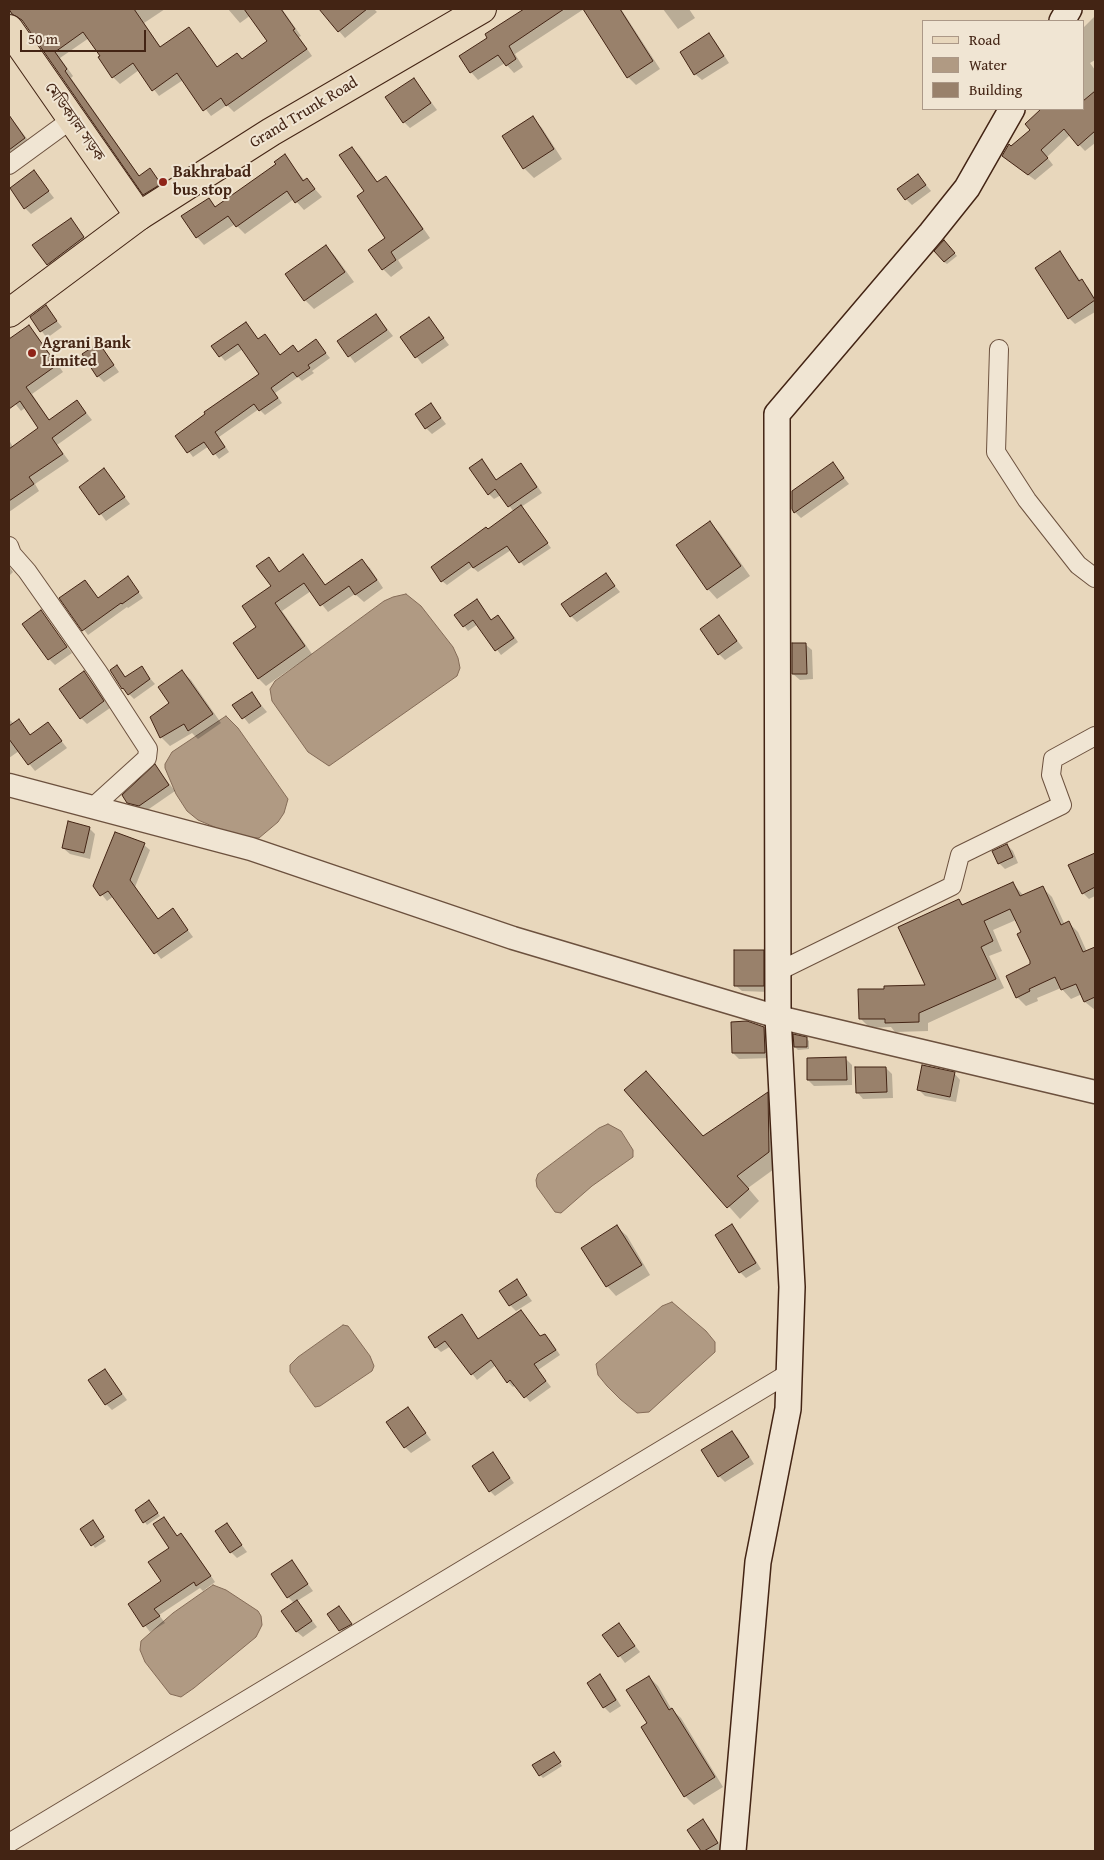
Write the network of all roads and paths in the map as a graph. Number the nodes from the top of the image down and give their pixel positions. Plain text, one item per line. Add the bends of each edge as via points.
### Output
1 (482, 9) edge
2 (1069, 9) edge
3 (1063, 20) edge
4 (9, 29) edge
5 (1011, 110) edge
6 (72, 118) junction
7 (9, 165) edge
8 (139, 216) junction
9 (9, 313) edge
10 (1000, 349) dead end
11 (9, 546) edge
12 (1095, 578) edge
13 (1095, 736) edge
14 (9, 785) edge
15 (93, 808) junction
16 (777, 972) junction
17 (778, 1017) junction
18 (1095, 1092) edge
19 (790, 1373) junction
20 (9, 1843) edge
21 (734, 1851) edge

1 - 8 main road, Grand Trunk Road via 271,132
2 - 3 main road
4 - 6 main road, মেডিক্যাল সড়ক
5 - 16 main road via 966,188 778,414
6 - 7 street
6 - 8 main road, মেডিক্যাল সড়ক
8 - 9 main road, Grand Trunk Road
10 - 12 street via 996,452 1026,500 1078,565
11 - 15 street via 148,749 147,758
13 - 16 street via 1053,759 1051,775 1062,805 960,855 952,886
14 - 15 street
15 - 17 street via 251,849 513,938
16 - 17 main road
17 - 18 street
17 - 19 main road via 792,1287
19 - 20 street
19 - 21 main road via 788,1409 758,1562

